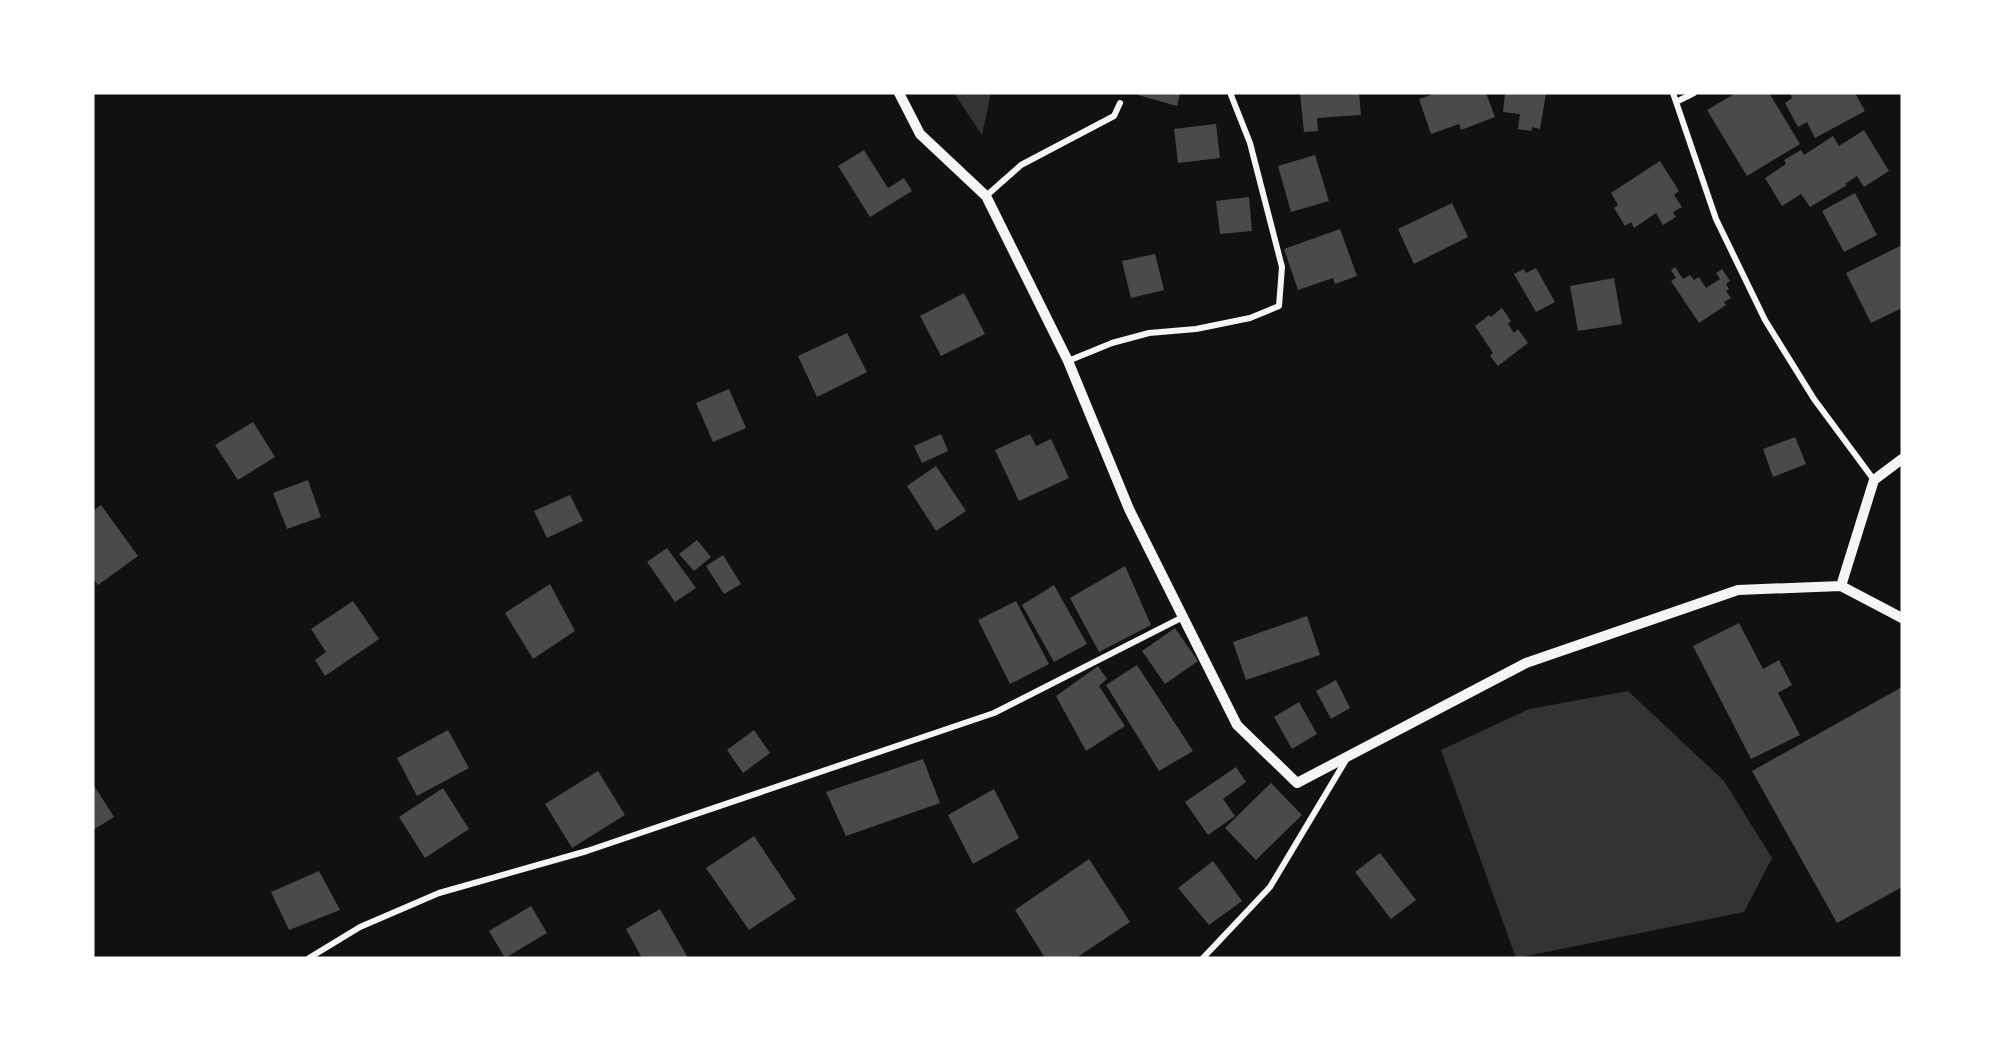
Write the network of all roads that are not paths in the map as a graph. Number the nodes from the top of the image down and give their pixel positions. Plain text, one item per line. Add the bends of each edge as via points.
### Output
1 (899, 93) edge
2 (1232, 93) edge
3 (1673, 93) edge
4 (1694, 93) edge
5 (1676, 102) junction
6 (1120, 103) dead end
7 (986, 196) junction
8 (1068, 362) junction
9 (1902, 459) edge
10 (1874, 480) junction
11 (1841, 586) junction
12 (1183, 617) junction
13 (1902, 618) edge
14 (1349, 754) junction
15 (309, 958) edge
16 (1203, 958) edge

1 - 7 street via 920,134
2 - 8 street via 1250,143 1282,267 1279,306 1250,318 1149,333 1112,343
3 - 5 street
4 - 5 street
5 - 10 street via 1716,219 1765,320 1814,399
6 - 7 street via 1114,116 1021,165
7 - 8 street
8 - 12 street via 1129,509
9 - 10 street
10 - 11 street
11 - 13 street
11 - 14 street via 1738,590 1526,663
12 - 14 street via 1237,724 1297,783
12 - 15 street via 994,712 587,851 439,893 360,927
14 - 16 street via 1270,887

